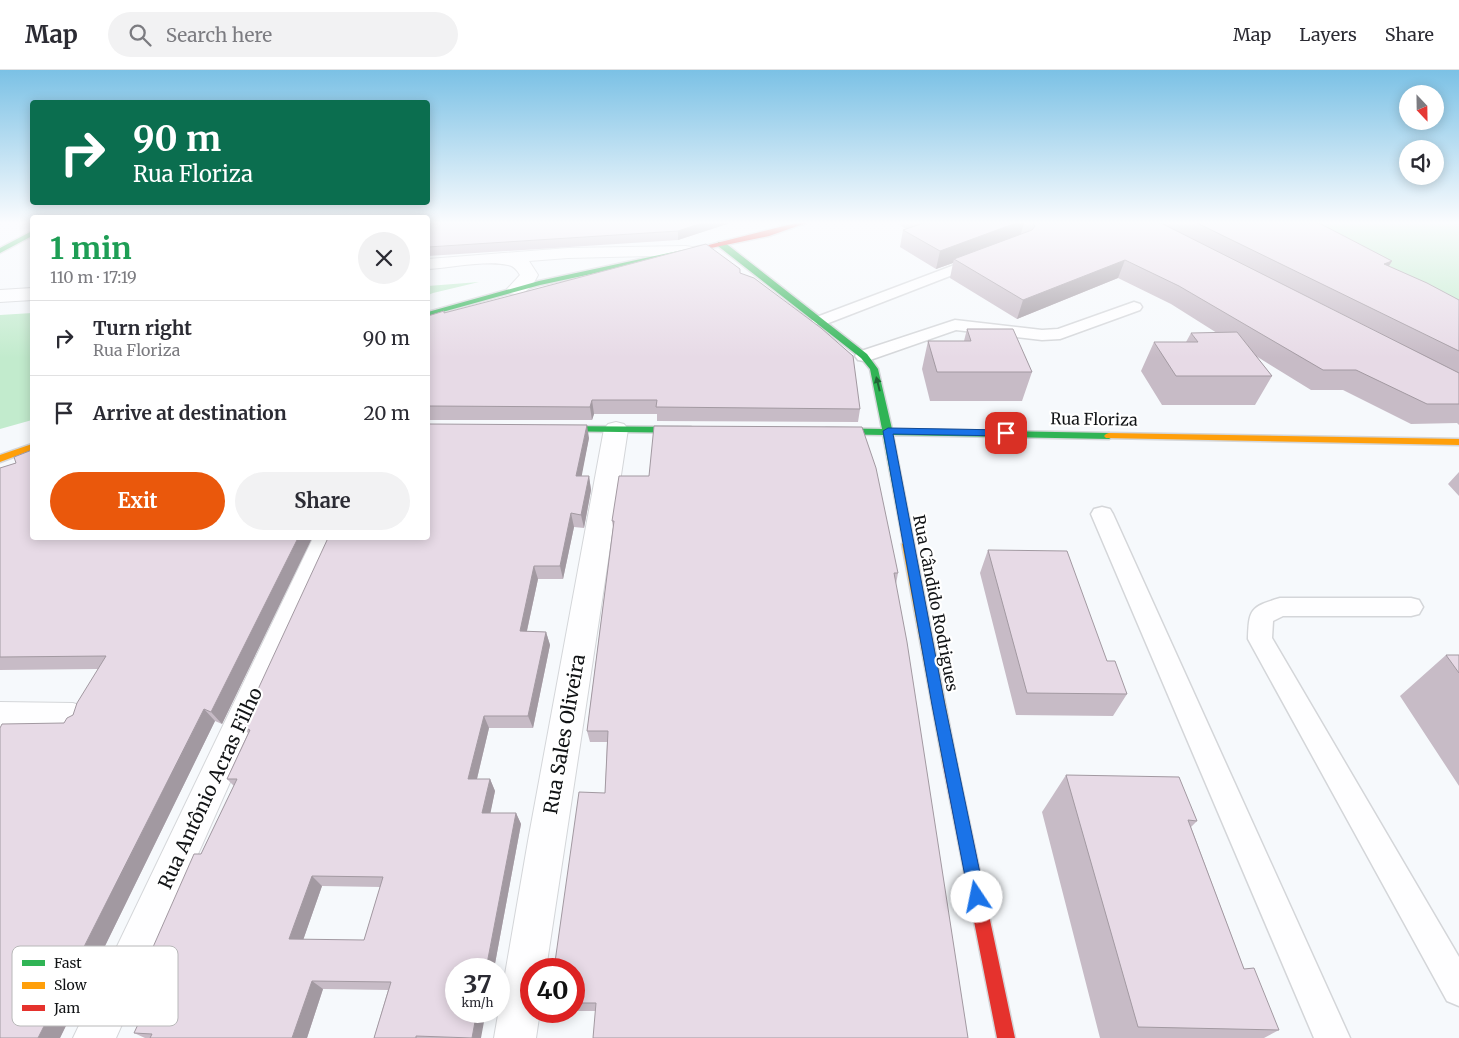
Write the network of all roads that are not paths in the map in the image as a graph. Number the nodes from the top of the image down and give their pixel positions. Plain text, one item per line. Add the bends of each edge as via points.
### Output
1 (526, 268) edge
2 (610, 268) edge
3 (752, 268) edge
4 (957, 268) edge
5 (517, 289) junction
6 (30, 294) edge
7 (0, 296) edge
8 (1134, 307) dead end
9 (430, 313) edge
10 (820, 321) junction
11 (864, 356) junction
12 (537, 429) edge
13 (616, 430) junction
14 (704, 430) edge
15 (810, 431) edge
16 (888, 431) junction
17 (1459, 442) edge
18 (30, 448) edge
19 (0, 459) edge
20 (1102, 514) dead end
21 (325, 540) edge
22 (1411, 607) dead end
23 (0, 716) edge
24 (73, 717) edge
25 (137, 946) edge
26 (1459, 989) edge
27 (100, 1026) edge
28 (94, 1038) edge
29 (515, 1038) edge
30 (1006, 1038) edge
31 (1332, 1038) edge

1 - 5 street via 529,274
2 - 5 street
3 - 10 street, Rua Cândido Rodrigues
4 - 10 lane
5 - 9 street
6 - 7 street
8 - 11 lane via 1060,334 1042,335 955,325
10 - 11 street, Rua Cândido Rodrigues
16 -> 11 street, Rua Cândido Rodrigues via 874,369
12 - 13 street
13 - 14 street
13 - 29 street, Rua Sales Oliveira
15 - 16 street, Rua Floriza
16 - 17 street, Rua Floriza
16 - 30 street, Rua Cândido Rodrigues via 938,705
18 - 19 street
20 - 31 lane
21 - 25 street, Rua Antônio Acras Filho
22 - 26 lane via 1280,607 1261,616 1260,640
23 - 24 street
27 - 28 street, Rua Antônio Acras Filho

